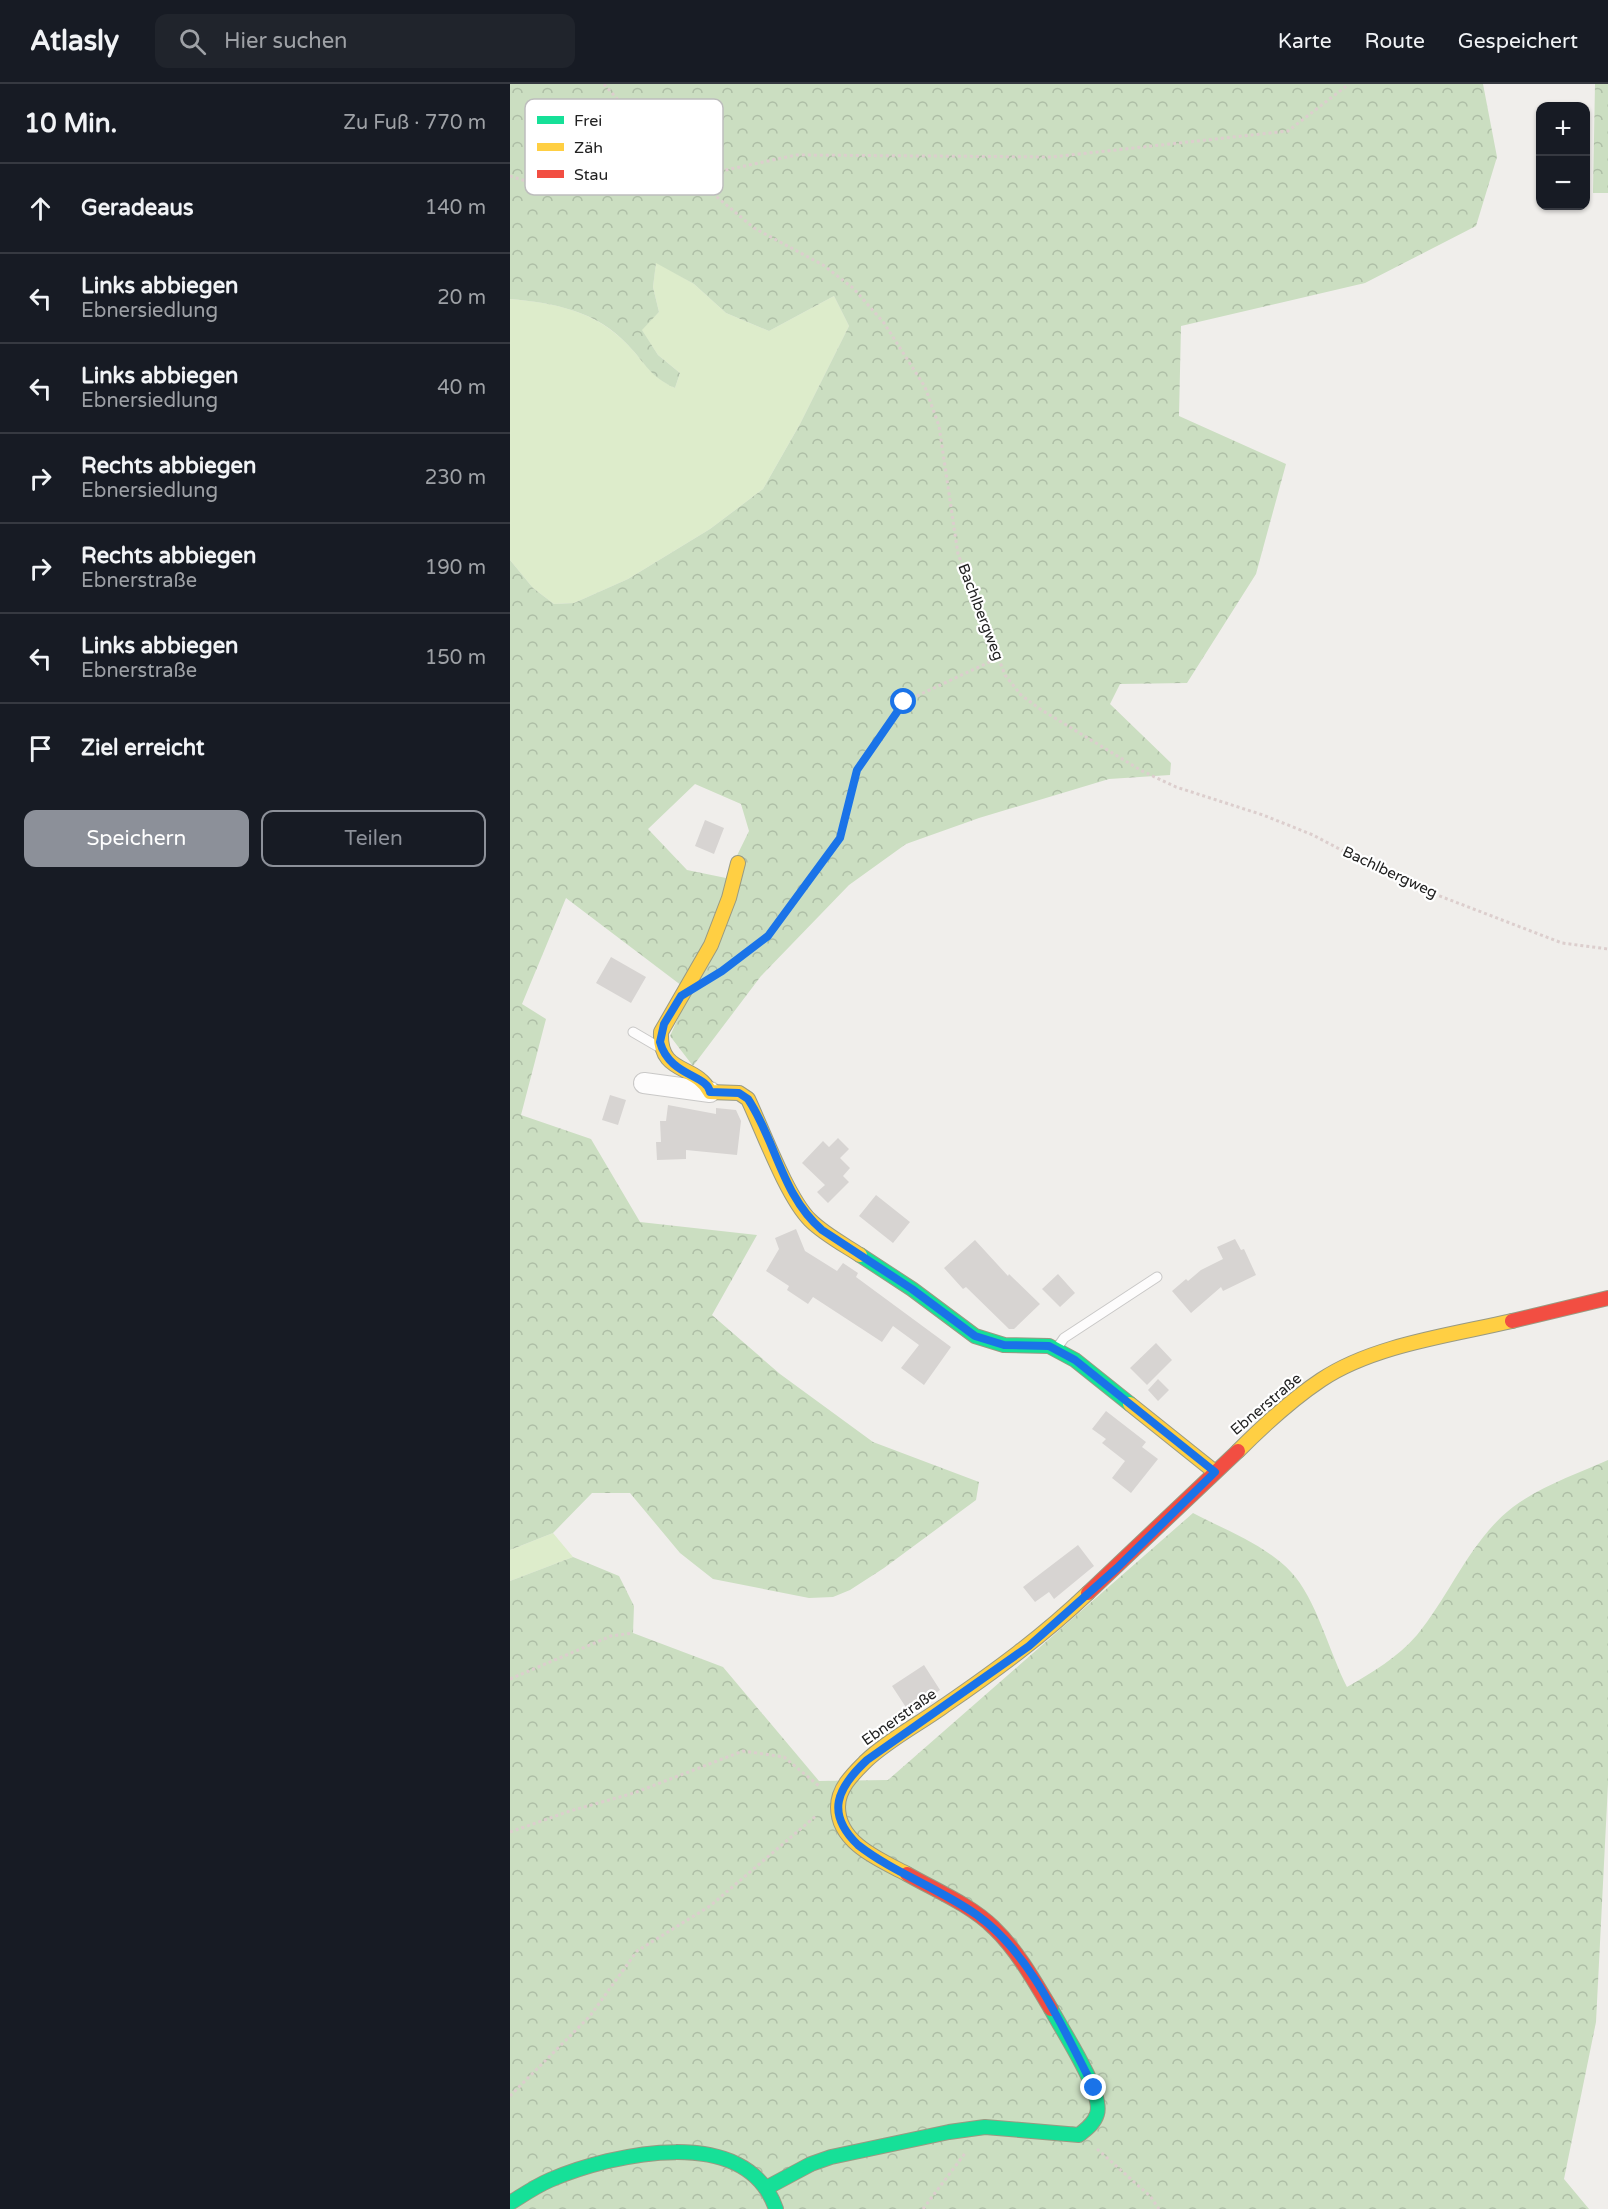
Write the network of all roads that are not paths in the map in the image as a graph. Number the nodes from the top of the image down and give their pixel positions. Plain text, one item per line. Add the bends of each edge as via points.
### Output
1 (738, 863) dead end
2 (633, 1032) dead end
3 (661, 1046) junction
4 (644, 1083) dead end
5 (710, 1092) junction
6 (1157, 1277) dead end
7 (1608, 1298) edge
8 (1057, 1349) junction
9 (1215, 1472) junction
10 (768, 2187) junction
11 (510, 2203) edge
12 (776, 2209) edge

1 - 3 street via 721,921 704,958 664,1024
2 - 3 lane
3 - 5 street via 675,1067 708,1084
4 - 5 street
5 - 8 street via 739,1093 748,1099 801,1210 833,1239 879,1266 975,1336 994,1343
6 - 8 lane via 1064,1338
7 - 9 street, Ebnerstraße via 1390,1350 1346,1366 1302,1393
8 - 9 street via 1097,1376
9 - 10 street, Ebnerstraße via 1065,1615 1014,1658 867,1760 849,1778 839,1797 841,1822 858,1845 977,1915 1010,1946 1052,2008 1094,2088 1098,2113 1087,2131 1079,2135 985,2127 831,2157
10 - 11 street via 750,2171 724,2158 679,2154 590,2166 550,2180
10 - 12 street

